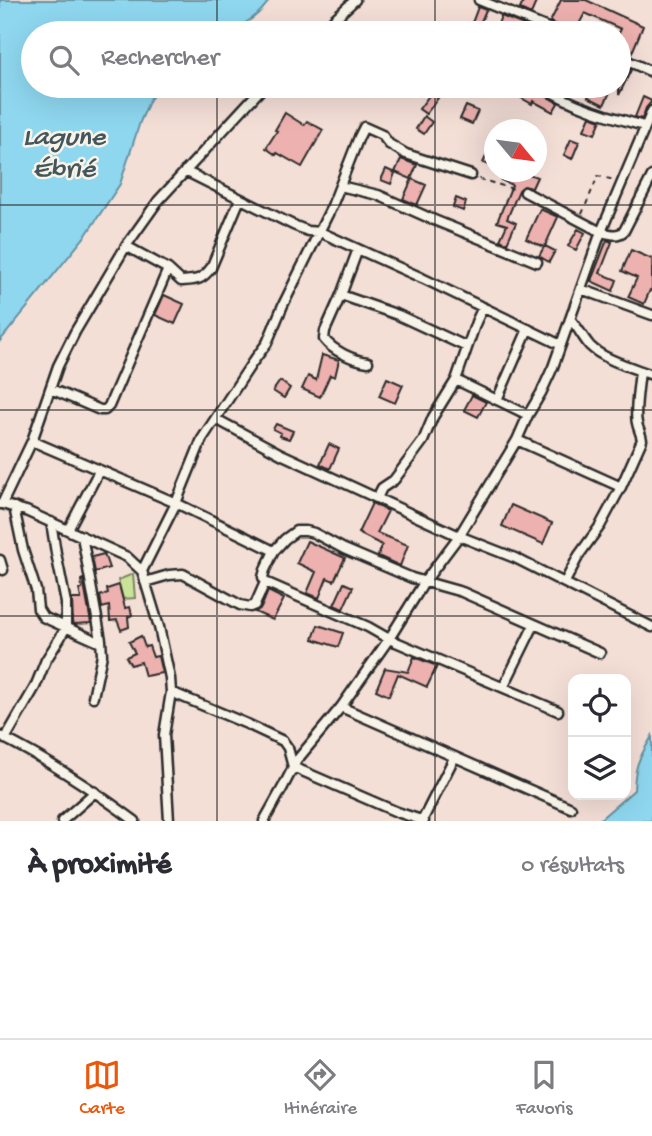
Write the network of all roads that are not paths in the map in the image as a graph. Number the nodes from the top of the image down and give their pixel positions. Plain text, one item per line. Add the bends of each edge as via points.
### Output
1 (355, 0) edge
2 (479, 0) edge
3 (332, 21) edge
4 (530, 21) edge
5 (631, 62) edge
6 (652, 72) edge
7 (253, 98) edge
8 (563, 98) edge
9 (652, 111) edge
10 (644, 126) junction
11 (184, 171) junction
12 (471, 175) road end
13 (652, 176) edge
14 (340, 186) junction
15 (525, 192) road end
16 (240, 199) junction
17 (320, 232) junction
18 (601, 232) junction
19 (126, 246) junction
20 (358, 250) junction
21 (537, 262) dead end
22 (168, 269) junction
23 (581, 289) junction
24 (341, 295) junction
25 (483, 307) junction
26 (650, 312) edge
27 (570, 319) junction
28 (528, 329) junction
29 (561, 345) junction
30 (467, 347) junction
31 (369, 362) dead end
32 (640, 370) junction
33 (652, 376) edge
34 (456, 380) junction
35 (51, 389) junction
36 (497, 400) junction
37 (528, 415) junction
38 (216, 419) junction
39 (517, 440) junction
40 (32, 441) junction
41 (99, 471) junction
42 (621, 487) junction
43 (377, 498) junction
44 (176, 503) junction
45 (1, 504) edge
46 (14, 507) junction
47 (51, 522) junction
48 (68, 530) junction
49 (82, 536) junction
50 (459, 536) junction
51 (274, 551) junction
52 (0, 559) edge
53 (3, 570) dead end
54 (142, 571) junction
55 (425, 581) junction
56 (145, 582) junction
57 (265, 582) junction
58 (565, 582) junction
59 (534, 625) junction
60 (66, 627) junction
61 (652, 627) edge
62 (388, 639) junction
63 (101, 643) junction
64 (600, 653) dead end
65 (503, 686) junction
66 (171, 692) junction
67 (93, 697) dead end
68 (341, 707) junction
69 (558, 710) dead end
70 (3, 738) edge
71 (454, 758) junction
72 (293, 767) junction
73 (95, 792) junction
74 (571, 808) dead end
75 (62, 821) edge
76 (135, 821) edge
77 (169, 821) edge
78 (264, 821) edge
79 (423, 821) edge

1 - 3 street
2 - 4 street
5 - 6 street
7 - 11 street
8 - 10 street
9 - 10 street
10 - 18 street
11 - 16 street
11 - 19 street
12 - 14 street via 406,154 364,127
13 - 18 street via 624,231 620,235
14 - 17 street
14 - 21 street via 378,195
15 - 18 street
16 - 17 street via 293,225
16 - 22 street via 205,276 181,281
17 - 20 street
17 - 38 street via 267,344
18 - 23 street
19 - 22 street
19 - 35 street via 75,332
20 - 24 street
20 - 25 street
22 - 35 street via 109,406 100,410
23 - 26 street
23 - 27 street
24 - 30 street
24 - 31 street via 324,339 338,351
25 - 28 street
25 - 30 street
27 - 29 street
27 - 32 street via 593,349
28 - 29 street
28 - 36 street
29 - 37 street
30 - 34 street
32 - 33 street
32 - 42 street via 636,417 642,440
34 - 36 street
34 - 43 street via 423,441
35 - 40 street
36 - 37 street
37 - 39 street
38 - 43 street
38 - 44 street via 202,439
39 - 42 street
39 - 50 street
40 - 41 street
40 - 45 street
41 - 44 street
41 - 48 street
42 - 58 street
43 - 50 street
44 - 51 street
44 - 54 street
45 - 46 street
46 - 47 street
46 - 60 street via 40,613
47 - 48 street
47 - 60 street
48 - 49 street
49 - 54 street via 127,557
49 - 63 street
50 - 55 street
50 - 58 street
51 - 55 street via 296,531 306,531
51 - 57 street
52 - 53 street
54 - 56 street
55 - 59 street
55 - 62 street
56 - 57 street via 183,574 245,607 254,605
56 - 66 street via 164,645
57 - 62 street
58 - 61 street
59 - 64 street
59 - 65 street
60 - 63 street
60 - 70 street
62 - 65 street
62 - 68 street
63 - 67 street
65 - 69 street
66 - 72 street via 283,741
66 - 77 street via 164,735
68 - 71 street
68 - 72 street
70 - 73 street
71 - 74 street
71 - 79 street
72 - 78 street
72 - 79 street
73 - 75 street
73 - 76 street

